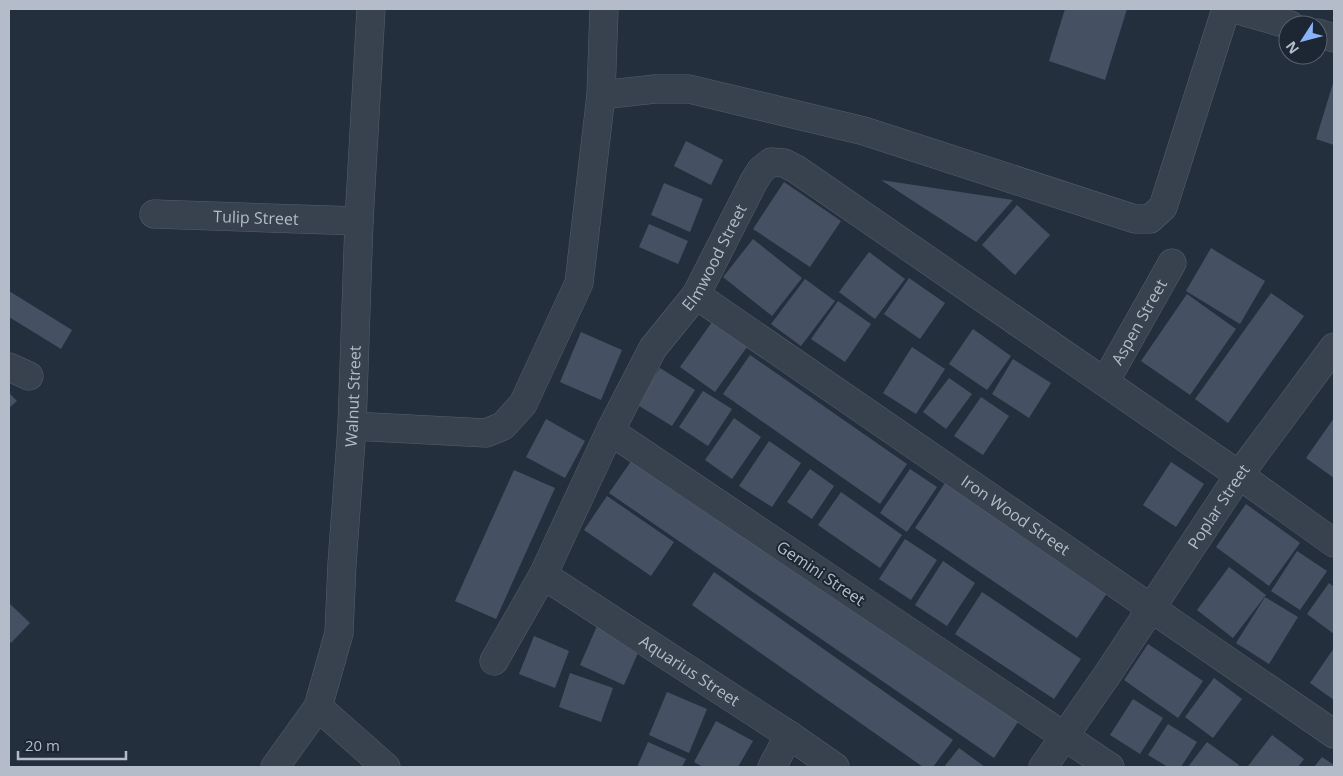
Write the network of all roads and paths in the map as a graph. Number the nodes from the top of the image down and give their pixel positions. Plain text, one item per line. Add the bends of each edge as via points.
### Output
1 (371, 9) edge
2 (604, 9) edge
3 (1226, 9) edge
4 (1234, 9) edge
5 (1278, 22) edge
6 (601, 95) junction
7 (154, 214) dead end
8 (359, 221) junction
9 (1172, 263) dead end
10 (696, 295) junction
11 (1334, 347) edge
12 (1105, 382) junction
13 (352, 426) junction
14 (610, 431) junction
15 (1239, 475) junction
16 (1334, 543) edge
17 (543, 575) junction
18 (1151, 608) junction
19 (494, 661) dead end
20 (318, 707) junction
21 (1334, 734) edge
22 (789, 736) junction
23 (1063, 736) junction
24 (275, 767) edge
25 (386, 767) edge
26 (772, 767) edge
27 (835, 767) edge
28 (1043, 767) edge
29 (1110, 767) edge

1 - 8 street, Walnut Street
2 - 6 street
3 - 6 street via 1163,207 1150,218 1135,219 864,131 690,89 654,88
4 - 5 street
6 - 13 street via 579,284 523,404 503,426 486,433
7 - 8 street, Tulip Street
8 - 13 street, Walnut Street
9 - 12 street, Aspen Street
10 - 12 street, Elmwood Street via 761,170 771,162 784,163
10 - 14 street, Elmwood Street via 653,348
10 - 18 street, Iron Wood Street
11 - 15 street, Poplar Street
12 - 15 street
13 - 20 street, Walnut Street via 339,633
14 - 17 street
14 - 23 street, Gemini Street
15 - 16 street
15 - 18 street, Poplar Street
17 - 19 street
17 - 22 street, Aquarius Street
18 - 21 street, Iron Wood Street
18 - 23 street, Poplar Street
20 - 24 street, Walnut Street
20 - 25 street
22 - 26 street
22 - 27 street, Aquarius Street
23 - 28 street, Poplar Street
23 - 29 street, Gemini Street

